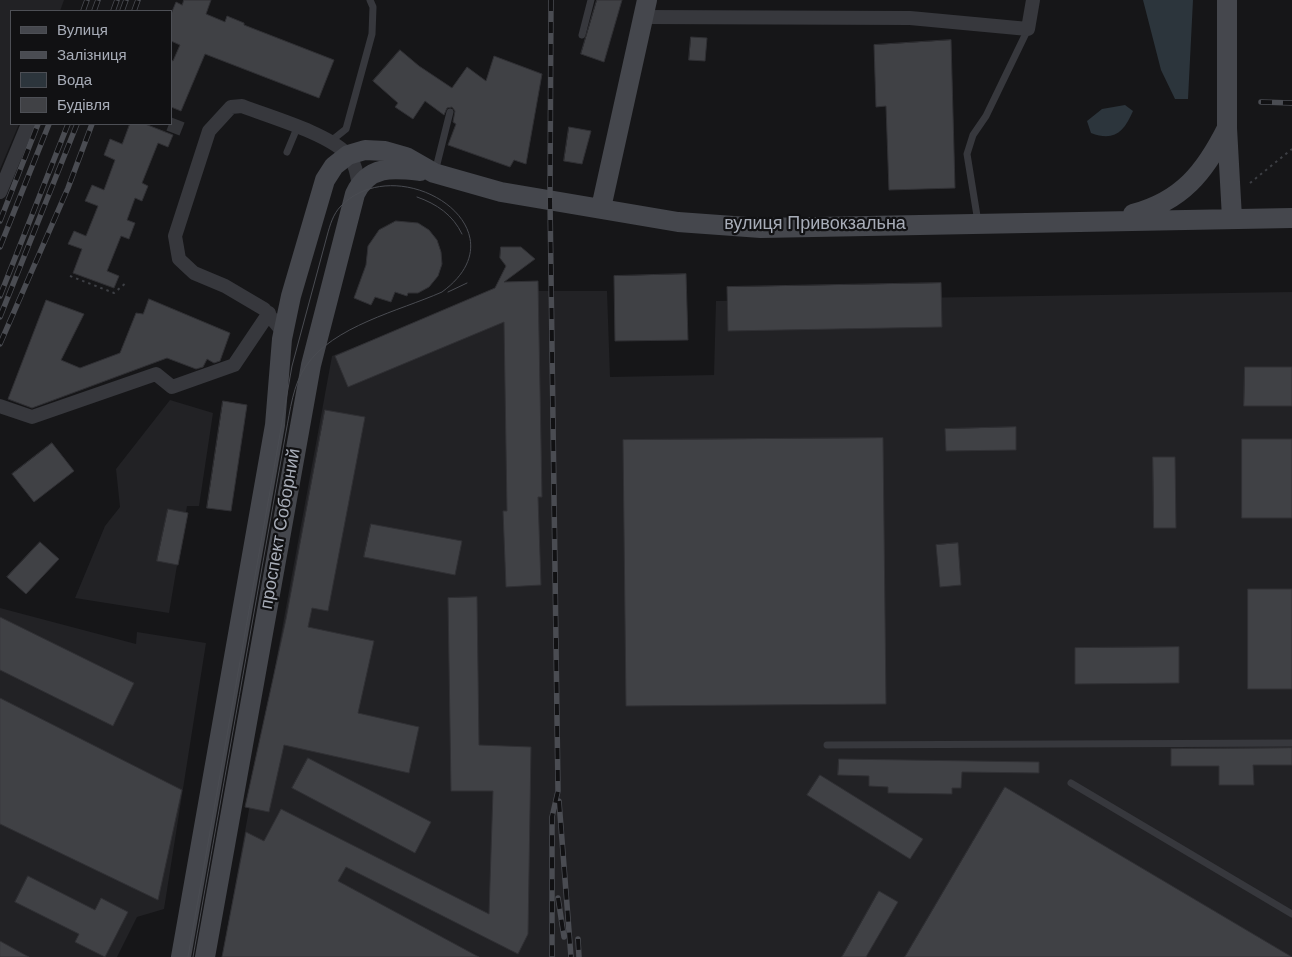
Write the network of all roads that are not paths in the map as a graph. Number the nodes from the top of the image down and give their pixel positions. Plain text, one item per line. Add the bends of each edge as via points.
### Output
1 (370, 0) edge
2 (591, 0) edge
3 (1033, 0) edge
4 (1227, 0) edge
5 (645, 4) edge
6 (1028, 29) junction
7 (582, 35) dead end
8 (450, 112) dead end
9 (28, 125) edge
10 (297, 128) junction
11 (1227, 128) junction
12 (331, 141) junction
13 (287, 152) dead end
14 (348, 154) junction
15 (434, 172) junction
16 (360, 186) junction
17 (0, 192) edge
18 (600, 208) junction
19 (1232, 218) junction
20 (1292, 218) edge
21 (1111, 220) junction
22 (978, 223) junction
23 (269, 313) junction
24 (283, 332) junction
25 (281, 360) junction
26 (311, 365) junction
27 (0, 406) edge
28 (1292, 743) edge
29 (827, 745) dead end
30 (1070, 783) dead end
31 (1292, 914) edge
32 (181, 957) edge
33 (205, 957) edge

1 - 12 lane via 373,7 372,34 346,128
2 - 7 lane
3 - 6 street
4 - 11 main road
5 - 6 street via 910,18
5 - 18 main road
6 - 22 lane via 998,94 968,146
8 - 15 lane
9 - 17 street
10 - 12 street
10 - 13 lane
10 - 23 street via 242,106 225,111 209,131 175,236 179,260 194,273 225,286
11 - 19 main road
11 - 21 main road via 1204,169 1186,189 1146,210
12 - 14 street
14 - 15 main road, вулиця Привокзальна via 365,150 385,151 406,157
14 - 16 street
14 - 24 main road, проспект Соборний via 334,166 326,180
15 - 16 main road via 382,169 372,173
15 - 18 main road, вулиця Привокзальна via 501,192
16 - 26 main road, проспект Соборний
18 - 22 main road, вулиця Привокзальна via 678,222 761,228
19 - 20 main road, вулиця Привокзальна
19 - 21 main road, вулиця Привокзальна
21 - 22 main road, вулиця Привокзальна
23 - 24 street
23 - 27 street via 234,365 172,387 156,374 32,417
24 - 25 main road, проспект Соборний
25 - 26 main road via 297,367
25 - 32 main road, проспект Соборний via 275,425
26 - 33 main road, проспект Соборний
28 - 29 lane
30 - 31 lane

